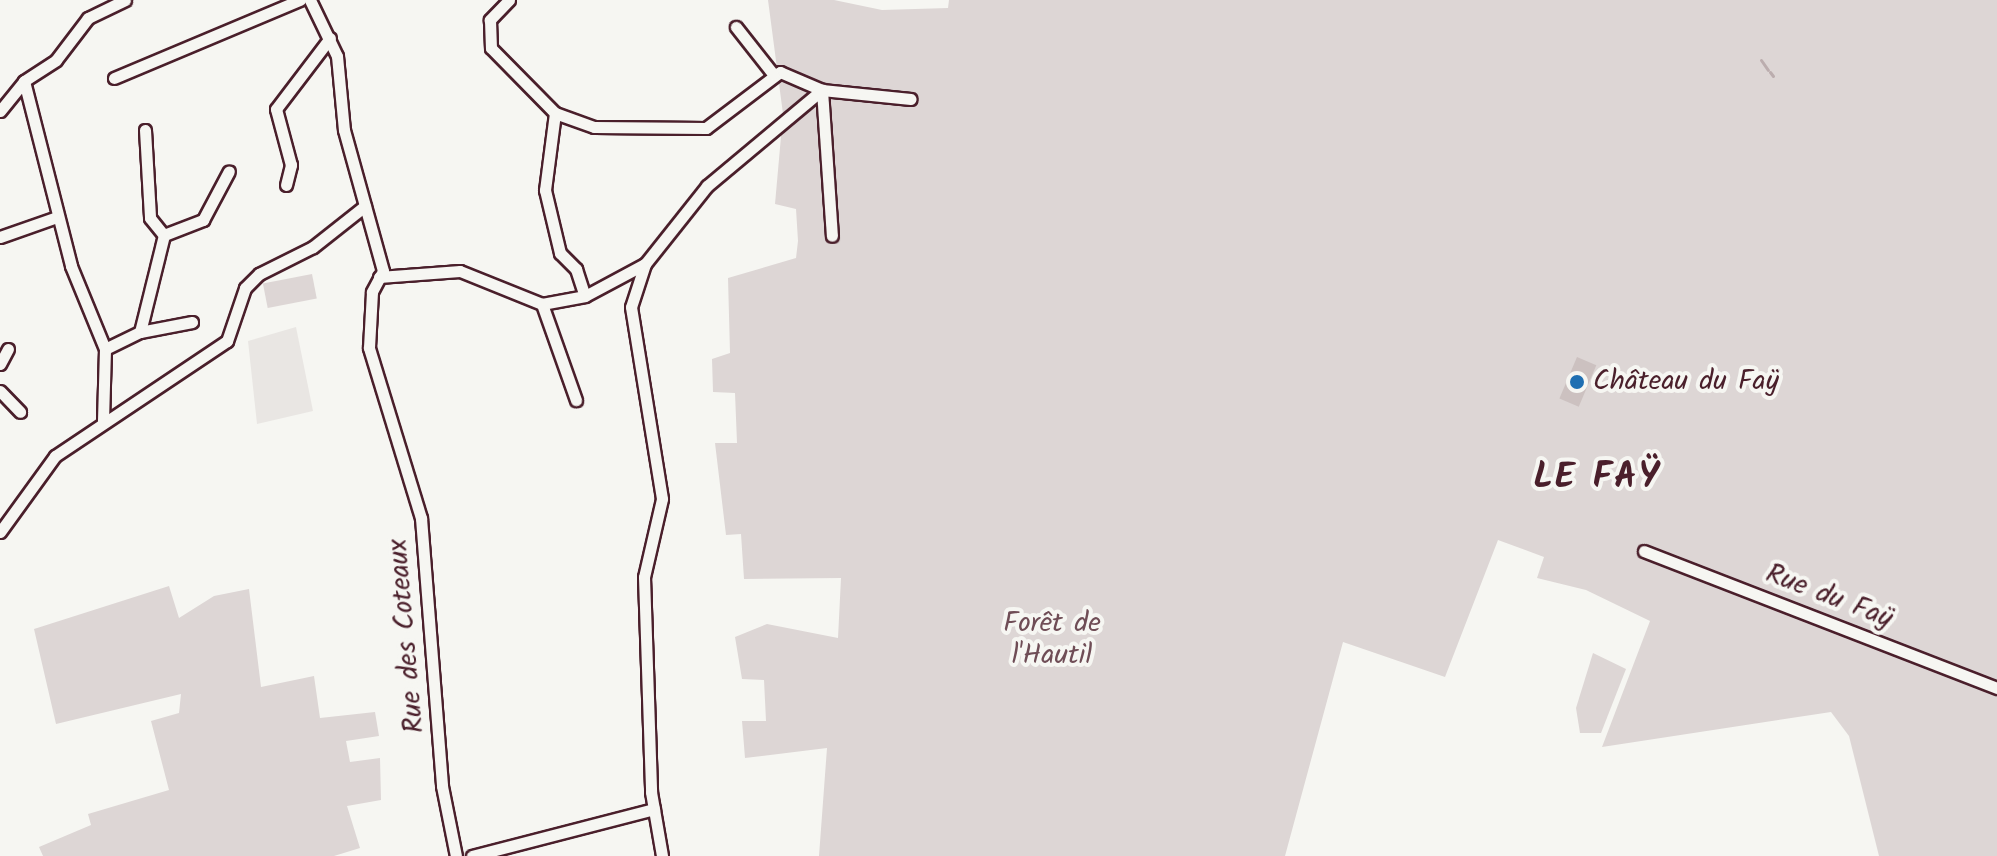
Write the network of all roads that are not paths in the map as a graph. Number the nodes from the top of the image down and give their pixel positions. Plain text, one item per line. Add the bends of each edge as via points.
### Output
1 (125, 0) edge
2 (300, 0) edge
3 (310, 0) edge
4 (509, 0) edge
5 (736, 27) dead end
6 (330, 38) junction
7 (773, 74) junction
8 (114, 78) dead end
9 (24, 81) junction
10 (822, 90) junction
11 (911, 99) dead end
12 (0, 111) edge
13 (555, 113) junction
14 (145, 130) dead end
15 (229, 171) dead end
16 (286, 185) dead end
17 (365, 206) junction
18 (57, 217) junction
19 (164, 235) junction
20 (832, 236) dead end
21 (0, 237) edge
22 (645, 264) junction
23 (379, 277) junction
24 (585, 296) junction
25 (542, 304) junction
26 (192, 322) dead end
27 (140, 332) junction
28 (8, 349) dead end
29 (105, 349) junction
30 (0, 364) edge
31 (0, 391) edge
32 (576, 400) dead end
33 (20, 412) dead end
34 (103, 422) junction
35 (0, 532) edge
36 (1644, 551) dead end
37 (1997, 688) edge
38 (654, 809) junction
39 (456, 856) edge
40 (472, 856) edge
41 (662, 856) edge

1 - 9 street via 88,18 56,60
2 - 8 street
3 - 6 street, Rue des Coteaux
4 - 13 street via 490,20 491,48
5 - 7 street
6 - 16 street via 276,109 291,165
6 - 17 street, Rue des Coteaux
7 - 10 street via 799,76
7 - 13 street via 706,128 611,130
9 - 12 street
9 - 18 street
10 - 11 street
10 - 20 street
10 - 22 street via 707,186
13 - 24 street via 548,202 560,253 576,269
14 - 19 street via 150,218
15 - 19 street via 203,220
17 - 23 street, Rue des Coteaux
17 - 34 street via 252,281 227,341
18 - 21 street
18 - 29 street
19 - 27 street
22 - 24 street
22 - 38 street via 631,307 662,499 644,577
23 - 25 street via 460,271
23 - 39 street, Rue des Coteaux via 369,348 421,518 442,786
24 - 25 street
25 - 32 street
26 - 27 street
27 - 29 street
28 - 30 street
29 - 34 street
31 - 33 street
34 - 35 street via 44,467
36 - 37 street, Rue du Faÿ
38 - 40 street
38 - 41 street

